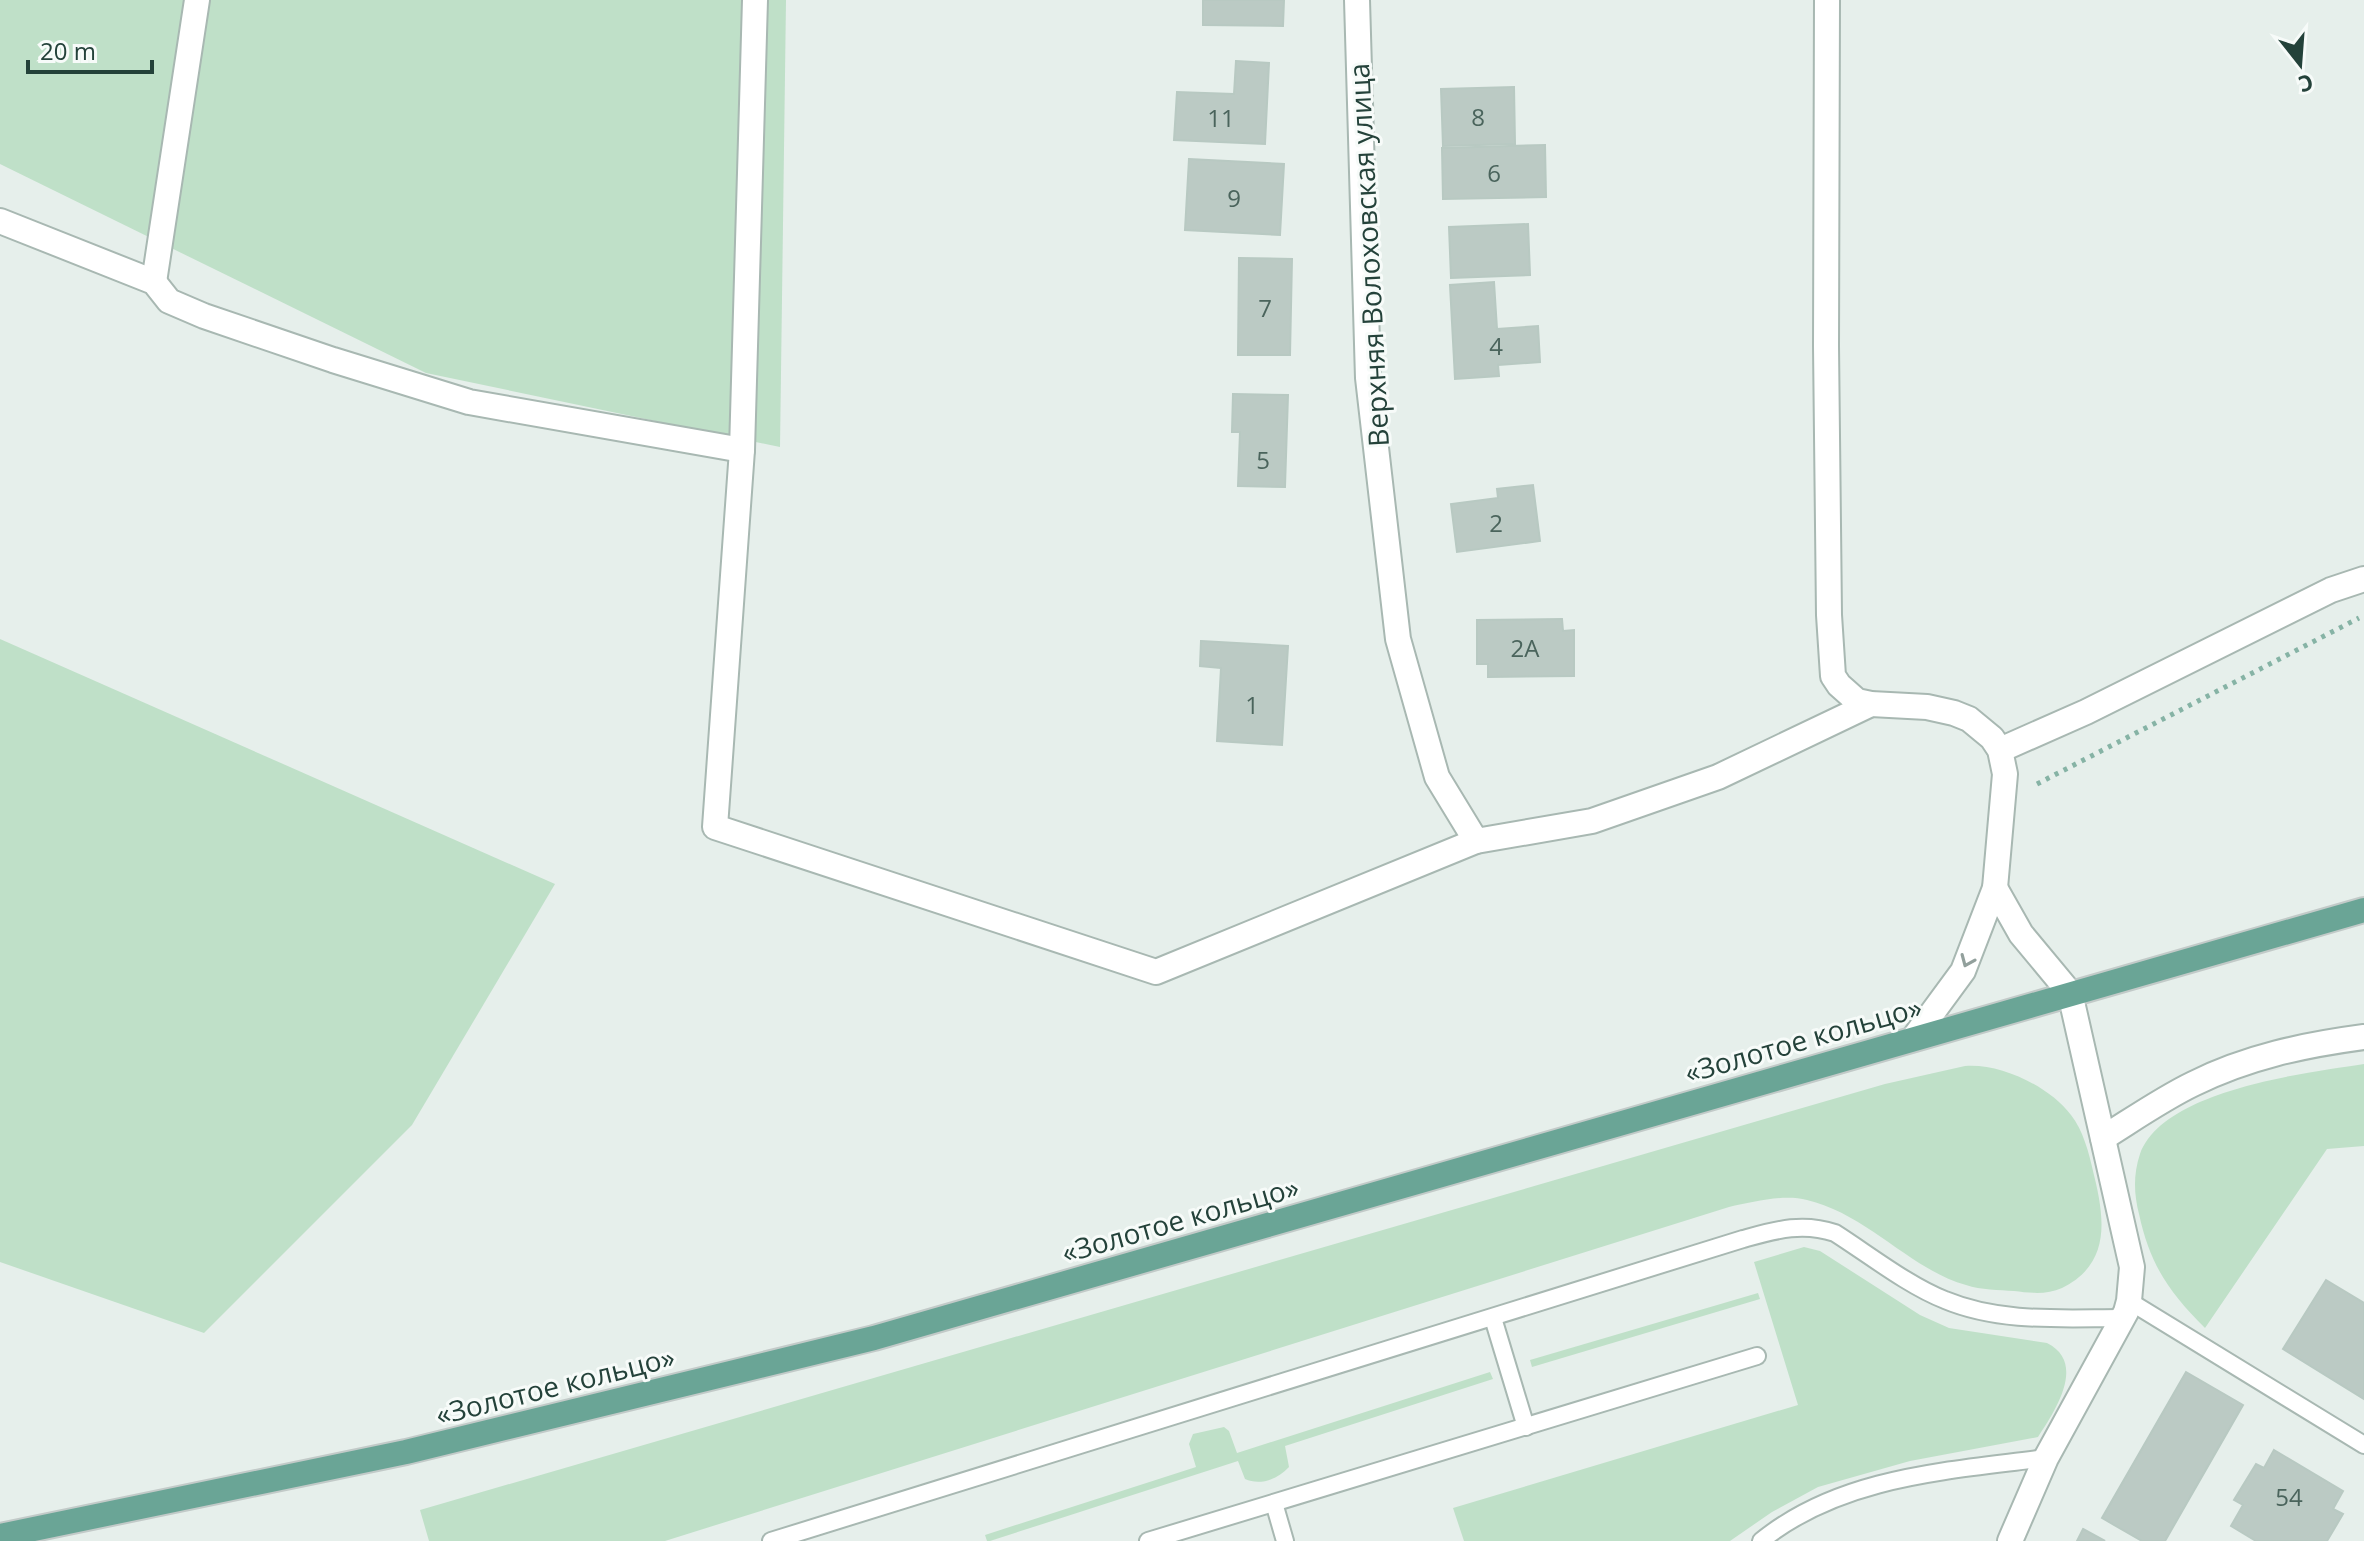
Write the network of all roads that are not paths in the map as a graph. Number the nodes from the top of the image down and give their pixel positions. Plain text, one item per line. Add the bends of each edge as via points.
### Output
1 (197, 0) edge
2 (755, 0) edge
3 (1357, 0) edge
4 (1827, 0) edge
5 (0, 221) edge
6 (154, 282) junction
7 (742, 450) junction
8 (2364, 579) edge
9 (1871, 704) junction
10 (2000, 750) junction
11 (1476, 841) junction
12 (1995, 888) junction
13 (2364, 910) edge
14 (2070, 993) junction
15 (2364, 1037) edge
16 (1913, 1039) junction
17 (2103, 1138) junction
18 (2125, 1310) junction
19 (1493, 1318) junction
20 (1757, 1356) dead end
21 (1526, 1427) junction
22 (2364, 1445) edge
23 (2046, 1458) junction
24 (1274, 1503) junction
25 (0, 1536) edge
26 (771, 1541) edge
27 (1148, 1541) edge
28 (1285, 1541) edge
29 (1761, 1541) edge
30 (2010, 1541) edge

1 - 6 street
2 - 7 street
3 - 11 street, Верхняя Волоховская улица via 1368,378 1398,639 1437,777
4 - 9 street via 1831,655 1839,685 1857,701
5 - 6 street
6 - 7 street via 169,301 204,316 469,402
7 - 11 street via 715,827 1156,972
8 - 10 street via 2331,590
9 - 10 street via 1954,713 1981,728
9 - 11 street via 1718,777 1592,821
10 - 12 street via 2005,774
12 - 14 street via 2021,934
12 -> 16 street via 1963,971
13 - 14 main road, «Золотое кольцо»
14 - 16 main road, «Золотое кольцо»
14 - 17 street
15 - 17 street via 2318,1043 2230,1067
16 - 25 main road, «Золотое кольцо» via 874,1338 406,1452
17 - 18 street via 2132,1267
18 - 19 lane via 2029,1319 1956,1304 1835,1233 1803,1226 1743,1239
18 - 22 lane
18 - 23 street
19 - 21 lane
19 - 26 lane
20 - 21 lane
21 - 24 lane
23 - 29 lane via 1874,1485 1817,1505
23 - 30 street
24 - 27 lane
24 - 28 lane

